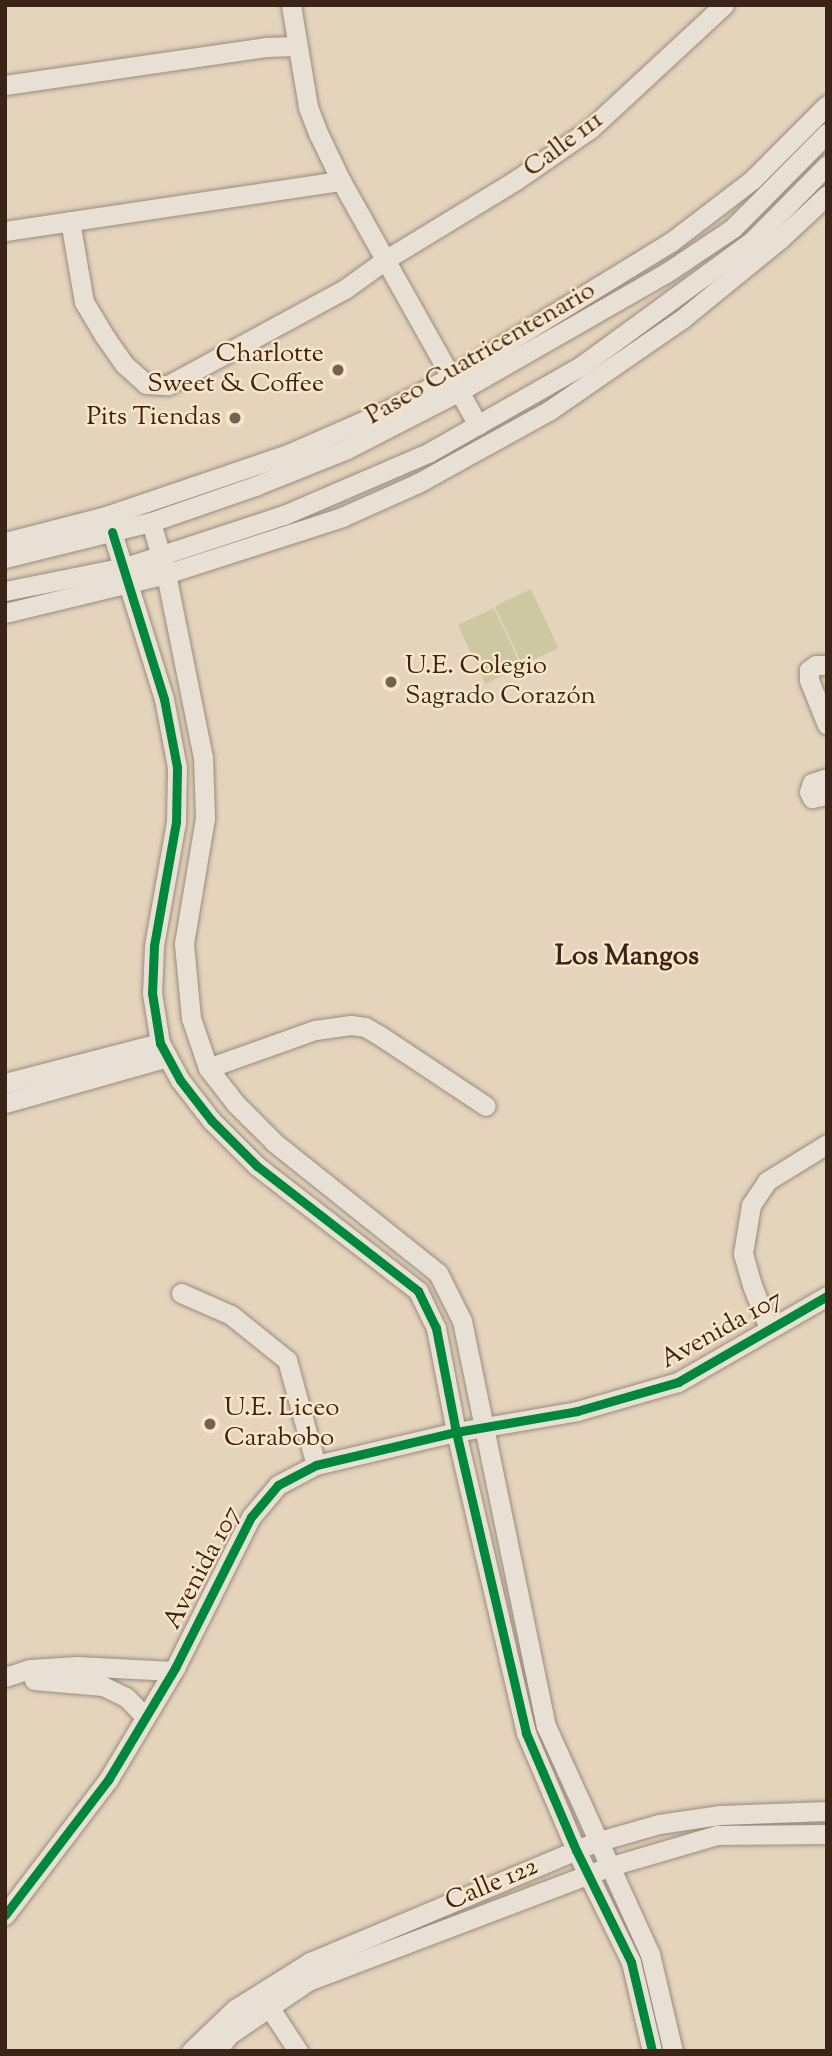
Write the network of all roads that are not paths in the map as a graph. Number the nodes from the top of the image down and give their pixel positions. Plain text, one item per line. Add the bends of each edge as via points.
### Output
1 (291, 5) edge
2 (724, 5) edge
3 (297, 46) junction
4 (5, 85) edge
5 (827, 104) edge
6 (827, 133) edge
7 (827, 165) edge
8 (341, 180) junction
9 (827, 195) edge
10 (70, 221) junction
11 (5, 231) edge
12 (386, 260) junction
13 (454, 385) junction
14 (478, 425) junction
15 (188, 489) junction
16 (211, 501) junction
17 (151, 522) junction
18 (112, 532) junction
19 (59, 537) junction
20 (5, 542) edge
21 (5, 558) edge
22 (164, 564) junction
23 (127, 575) junction
24 (5, 591) edge
25 (5, 613) edge
26 (827, 665) edge
27 (827, 725) edge
28 (827, 778) edge
29 (827, 795) edge
30 (164, 1050) junction
31 (208, 1068) junction
32 (5, 1083) edge
33 (5, 1103) edge
34 (486, 1106) dead end
35 (827, 1144) edge
36 (181, 1293) dead end
37 (827, 1296) edge
38 (769, 1328) junction
39 (484, 1427) junction
40 (456, 1432) junction
41 (316, 1465) junction
42 (173, 1671) junction
43 (5, 1677) edge
44 (110, 1679) junction
45 (5, 1685) edge
46 (145, 1717) junction
47 (827, 1811) edge
48 (827, 1834) edge
49 (596, 1842) junction
50 (576, 1850) junction
51 (608, 1867) junction
52 (588, 1874) junction
53 (5, 1915) edge
54 (269, 2007) junction
55 (191, 2051) edge
56 (216, 2051) edge
57 (298, 2051) edge
58 (652, 2051) edge
59 (673, 2051) edge

1 - 3 street
2 - 12 street, Calle 111 via 590,129
3 - 4 street
3 - 8 street via 308,107
5 - 13 street, Paseo Cuatricentenario via 752,180 671,242
6 - 13 street, Paseo Cuatricentenario via 733,228 666,273
7 - 14 street, Paseo Cuatricentenario via 752,241 581,366
8 - 10 street
8 - 12 street
9 - 22 street, Paseo Cuatricentenario via 682,319 550,410 418,483 342,517
10 - 11 street
10 - 12 street, Calle 111 via 84,302 125,365 146,384 168,385 345,289
12 - 13 street
13 - 14 street
13 - 15 street, Paseo Cuatricentenario
13 - 16 street, Paseo Cuatricentenario via 347,449
14 - 22 street, Paseo Cuatricentenario via 428,453
15 - 16 street
15 - 19 street, Paseo Cuatricentenario
16 - 17 street, Paseo Cuatricentenario
17 - 18 street, Paseo Cuatricentenario
17 - 22 street
18 - 19 street, Paseo Cuatricentenario
18 - 23 street
19 - 20 street, Paseo Cuatricentenario
19 - 21 street, Paseo Cuatricentenario
22 - 23 street, Paseo Cuatricentenario
22 - 31 street via 203,757 205,818 184,944 191,1018
23 - 24 street, Paseo Cuatricentenario
23 - 25 street, Paseo Cuatricentenario
23 - 30 street via 164,699 177,767 176,822 154,946 152,993
26 - 27 street via 809,670
28 - 29 street via 809,786 812,798
30 - 32 street
30 - 33 street
30 - 40 street via 211,1120 257,1166 418,1291 436,1328
31 - 34 street via 315,1030 351,1025 379,1035
31 - 39 street via 275,1143 438,1273 463,1321
35 - 38 street via 767,1181 751,1205 743,1253
36 - 41 street via 230,1315 287,1360
37 - 38 street, Avenida 107
38 - 39 street, Avenida 107 via 678,1382 577,1412
39 - 40 street, Avenida 107
39 - 49 street via 546,1726
40 - 41 street, Avenida 107
40 - 50 street via 526,1733
41 - 42 street, Avenida 107 via 278,1485 251,1517
42 - 44 street
42 - 46 street, Avenida 107
43 - 44 street via 77,1666
44 - 45 street
44 - 46 street
46 - 53 street, Avenida 107 via 108,1780
47 - 49 street, Calle 122 via 720,1815 659,1824
48 - 51 street, Calle 122 via 717,1835
49 - 50 street, Calle 122
49 - 51 street
50 - 52 street
50 - 55 street, Calle 122 via 310,1962 235,2009
51 - 52 street, Calle 122
51 - 59 street via 650,1954
52 - 54 street, Calle 122 via 308,1981
52 - 58 street via 631,1962
54 - 56 street, Calle 122 via 230,2034
54 - 57 street

